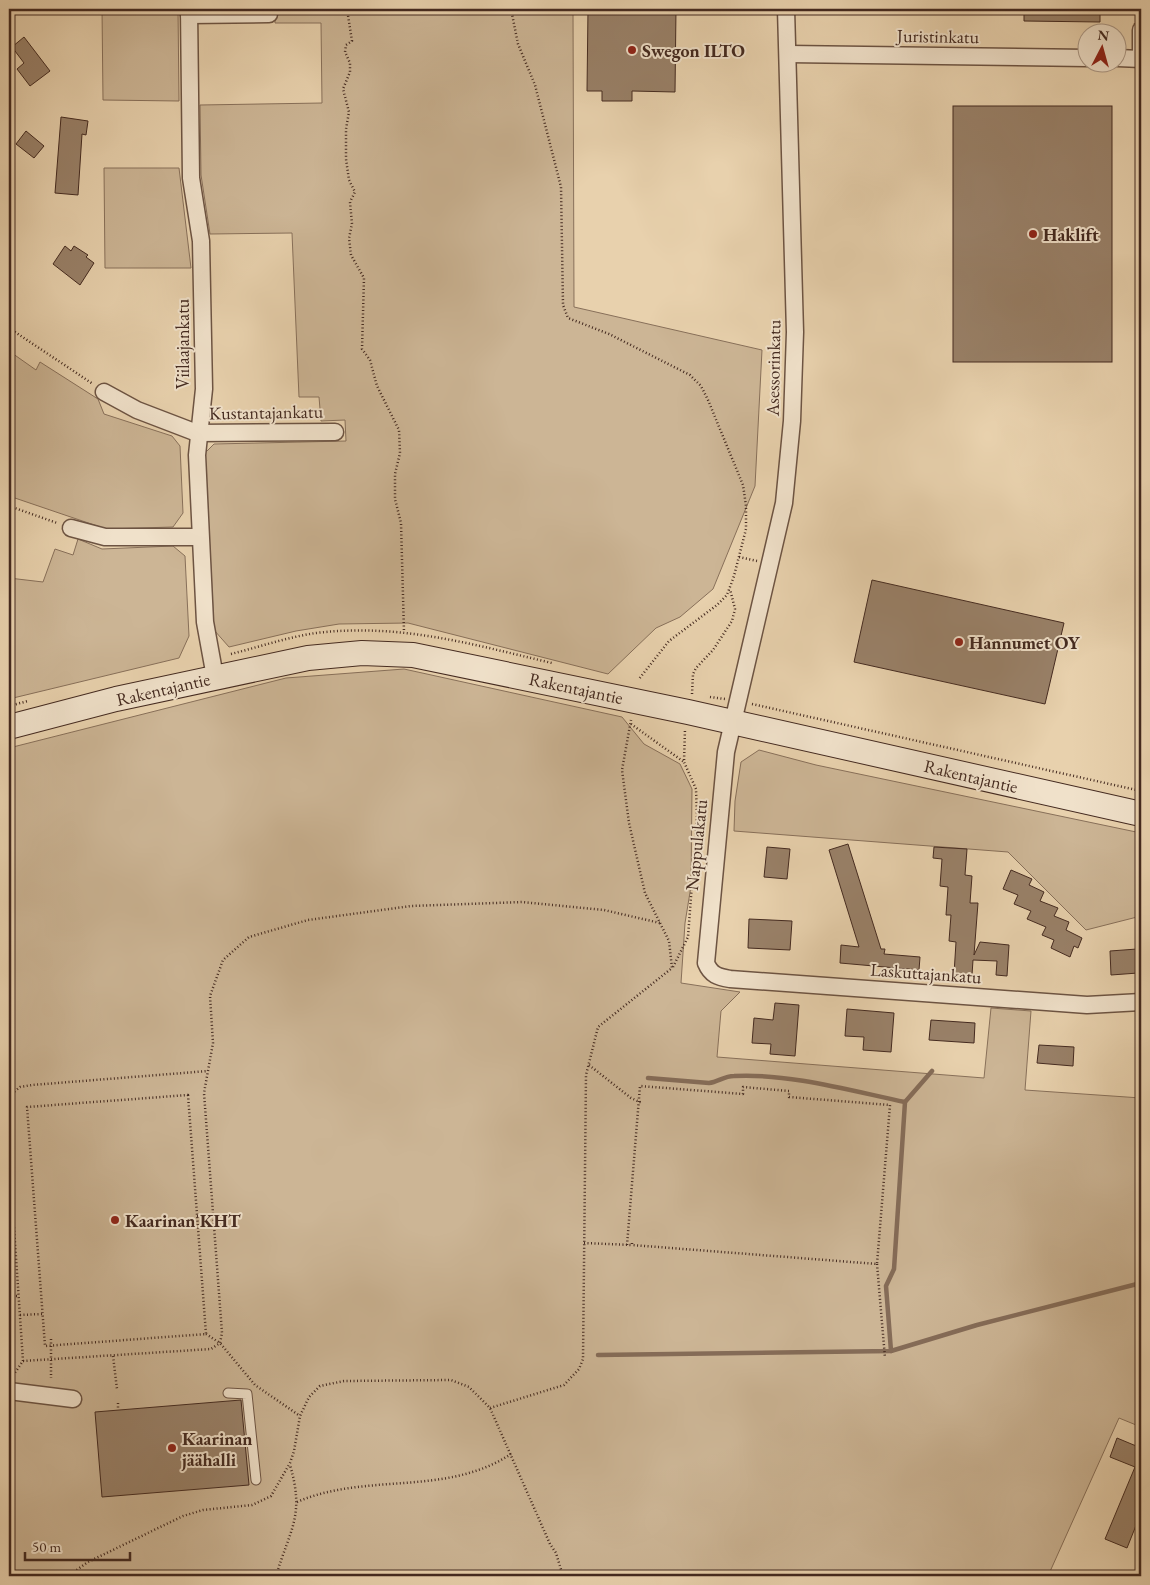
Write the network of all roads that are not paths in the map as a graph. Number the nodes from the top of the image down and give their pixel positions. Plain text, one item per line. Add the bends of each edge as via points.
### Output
1 (786, 9) edge
2 (189, 12) edge
3 (269, 14) dead end
4 (1141, 30) edge
5 (788, 54) junction
6 (1078, 58) edge
7 (1128, 58) edge
8 (1141, 59) edge
9 (104, 392) road end
10 (335, 432) dead end
11 (198, 433) junction
12 (71, 528) road end
13 (200, 537) junction
14 (215, 677) junction
15 (733, 721) junction
16 (9, 727) edge
17 (1141, 814) edge
18 (710, 972) joint
19 (1141, 1002) edge
20 (9, 1391) edge
21 (228, 1393) dead end
22 (73, 1399) dead end
23 (256, 1480) dead end

1 - 5 street, Asessorinkatu
2 - 3 street
2 - 11 street, Viilaajankatu via 191,178 201,241 204,389
4 - 8 street
5 - 6 street, Juristinkatu
5 - 15 street, Asessorinkatu via 795,332 792,421 784,503
7 - 8 street
9 - 11 street via 137,410
10 - 11 street, Kustantajankatu
11 - 13 street, Viilaajankatu
12 - 13 street via 105,537
13 - 14 street, Viilaajankatu via 204,622
14 - 15 street, Rakentajantie via 324,656 362,652 413,655
14 - 16 street, Rakentajantie
15 - 17 street, Rakentajantie
15 - 18 street, Nappulakatu via 726,752 705,954
18 - 19 street, Laskuttajankatu via 730,979 1086,1005
20 - 22 street
21 - 23 lane via 247,1394

